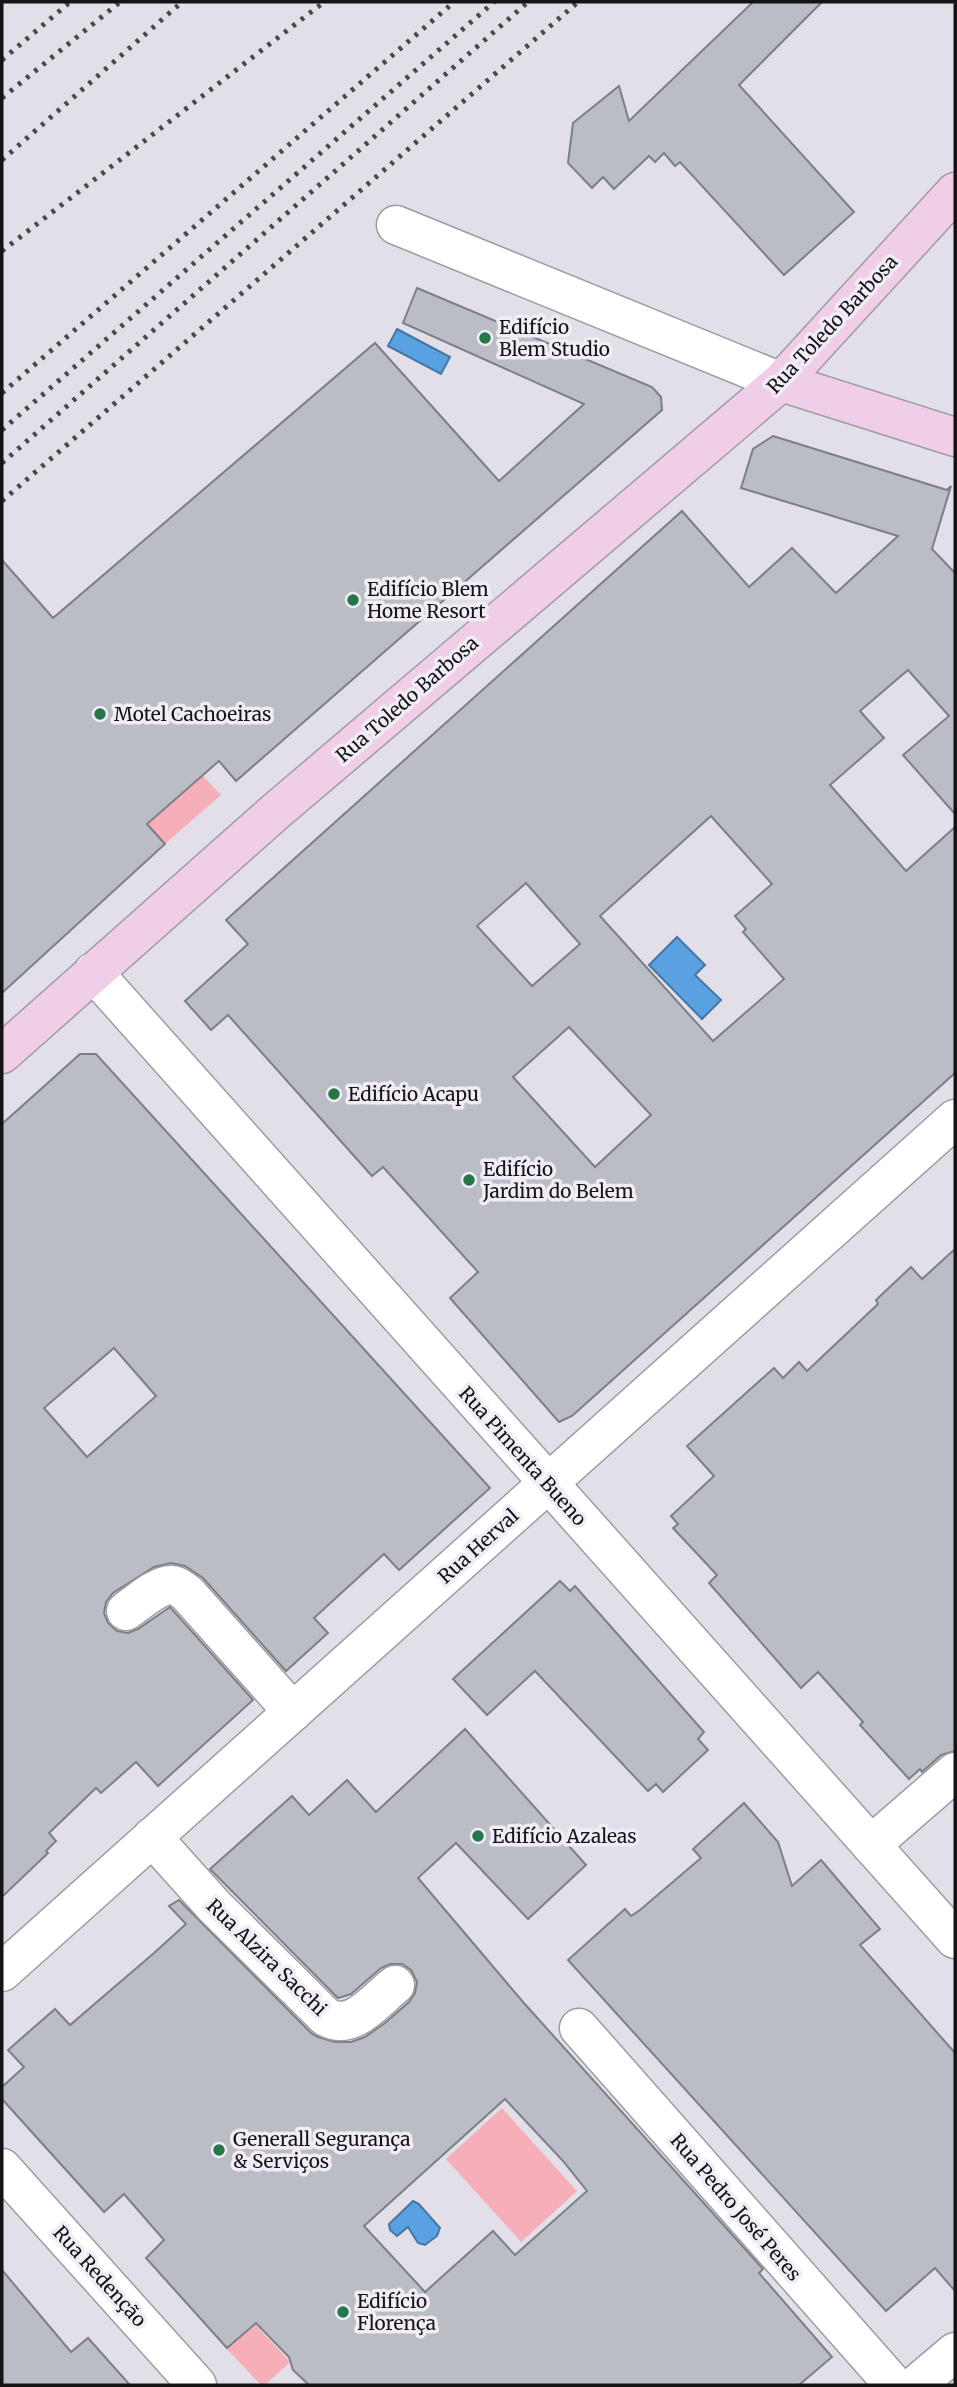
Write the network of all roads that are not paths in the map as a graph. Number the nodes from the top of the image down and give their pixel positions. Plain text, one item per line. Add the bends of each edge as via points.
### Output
1 (955, 192) edge
2 (396, 225) dead end
3 (781, 382) junction
4 (955, 437) edge
5 (93, 972) junction
6 (2, 1054) edge
7 (955, 1119) edge
8 (547, 1484) junction
9 (126, 1611) dead end
10 (293, 1712) junction
11 (955, 1772) edge
12 (152, 1837) junction
13 (871, 1845) junction
14 (955, 1939) edge
15 (2, 1972) edge
16 (395, 1985) dead end
17 (579, 2028) dead end
18 (2, 2168) edge
19 (955, 2352) edge
20 (197, 2385) edge
21 (894, 2385) edge
22 (916, 2385) edge

1 - 3 street, Rua Toledo Barbosa
2 - 3 street
3 - 4 street
3 - 5 street, Rua Toledo Barbosa
5 - 6 street, Rua Toledo Barbosa
5 - 8 street, Rua Pimenta Bueno
7 - 8 street, Rua Herval
8 - 10 street, Rua Herval
8 - 13 street, Rua Pimenta Bueno
9 - 10 street via 161,1587 177,1586
10 - 12 street, Rua Herval
11 - 13 street
12 - 15 street, Rua Herval
12 - 16 street, Rua Alzira Sacchi via 326,2017 335,2022 356,2017
13 - 14 street, Rua Pimenta Bueno
17 - 21 street, Rua Pedro José Peres
18 - 20 street, Rua Redenção
19 - 22 street

